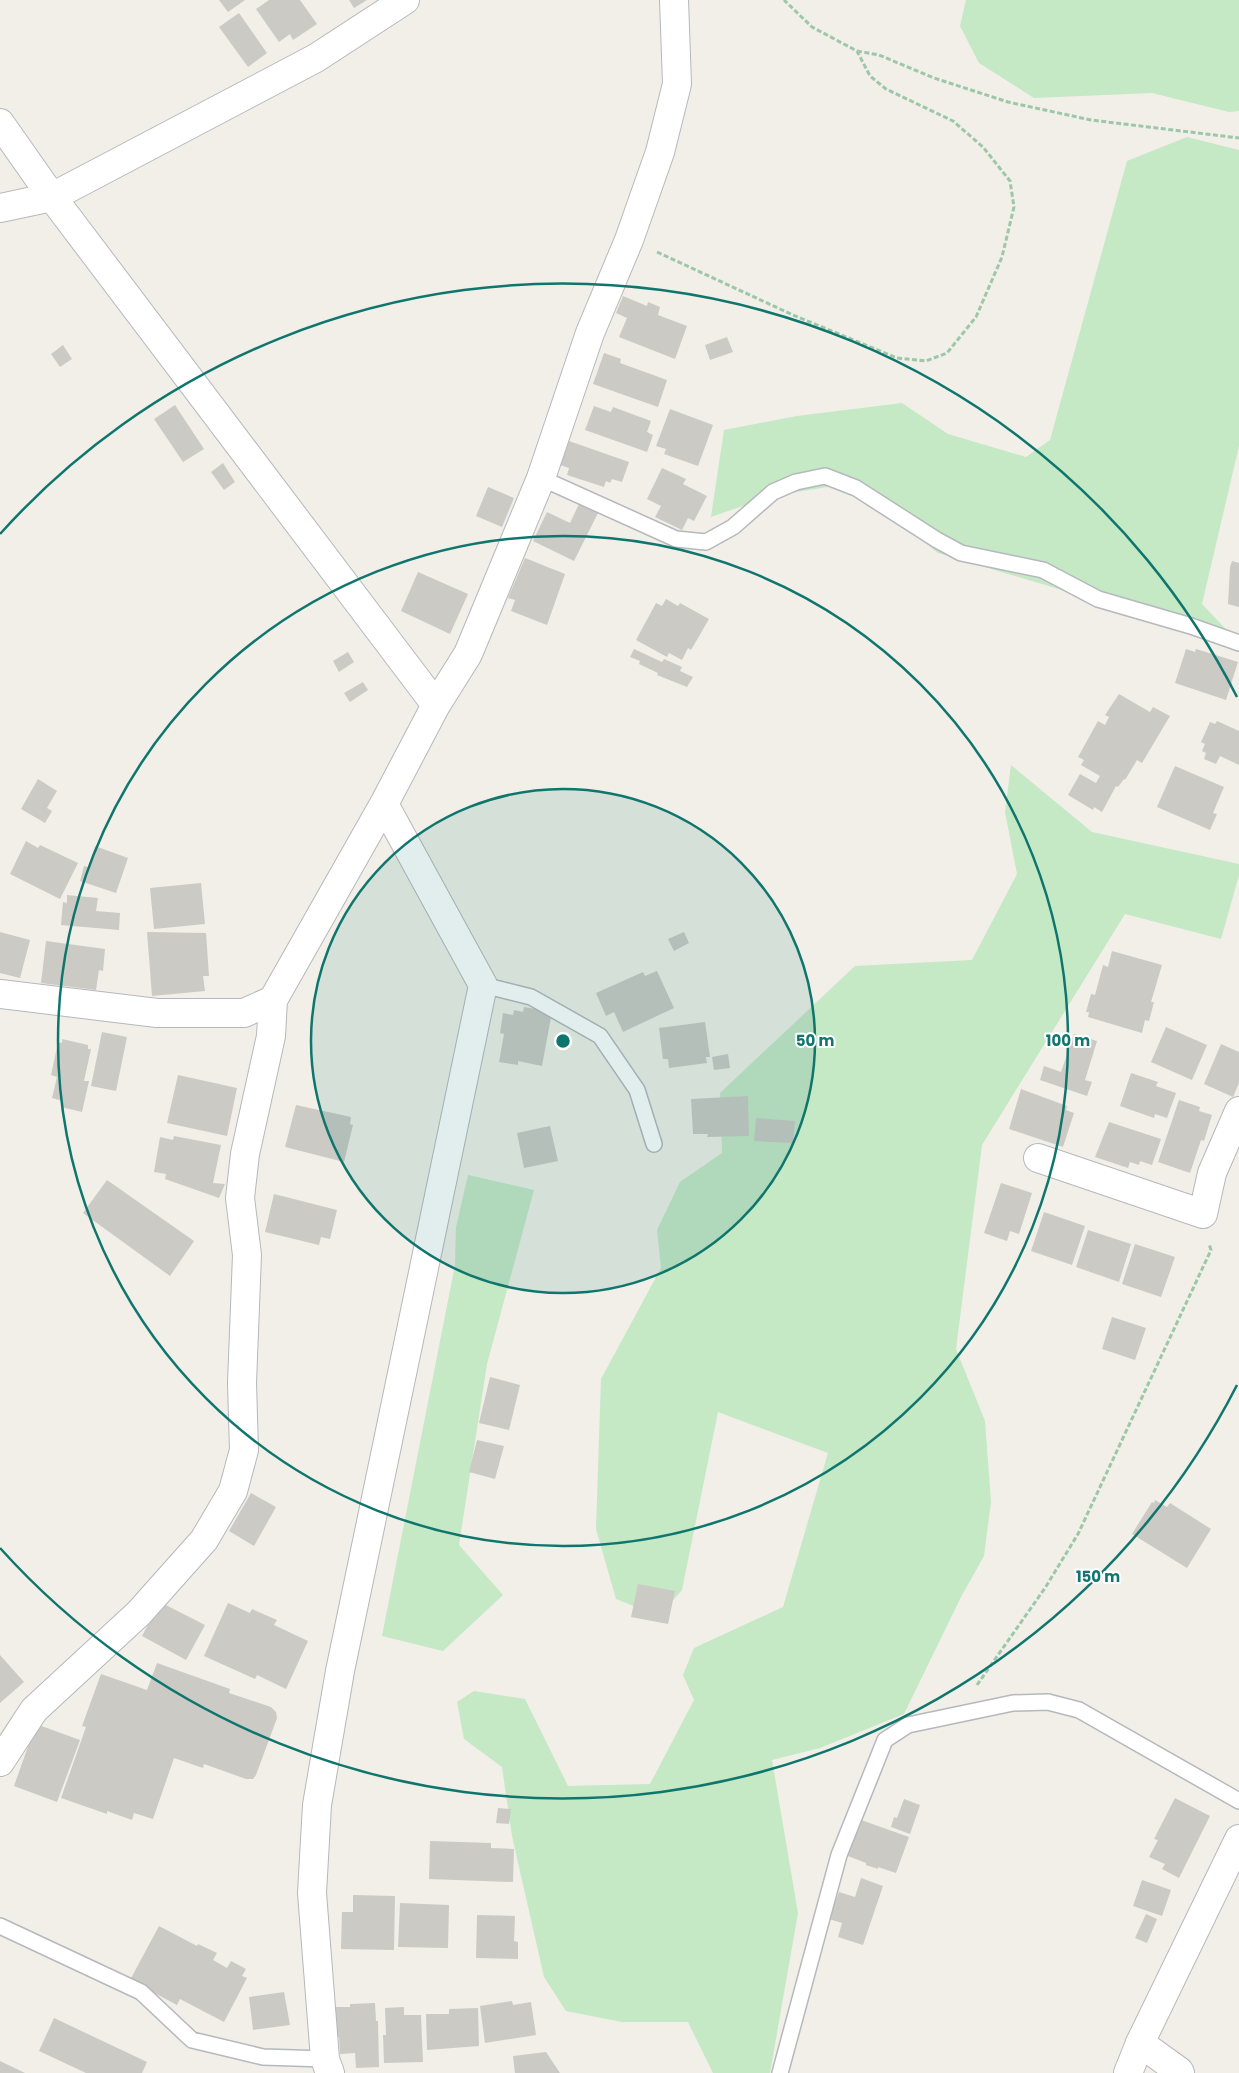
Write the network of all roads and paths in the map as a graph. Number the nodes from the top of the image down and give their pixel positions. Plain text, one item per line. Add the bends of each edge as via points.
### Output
1 (405, 0) edge
2 (674, 0) edge
3 (784, 0) edge
4 (856, 51) junction
5 (0, 123) edge
6 (1239, 138) edge
7 (52, 197) junction
8 (0, 208) edge
9 (629, 240) junction
10 (540, 478) junction
11 (1239, 643) edge
12 (436, 705) junction
13 (384, 804) junction
14 (483, 986) junction
15 (0, 994) edge
16 (273, 1000) junction
17 (1239, 1111) edge
18 (654, 1144) dead end
19 (1038, 1158) dead end
20 (1203, 1214) junction
21 (968, 1712) junction
22 (0, 1762) edge
23 (1239, 1802) edge
24 (1239, 1839) edge
25 (0, 1926) edge
26 (1140, 2043) junction
27 (328, 2066) edge
28 (780, 2073) edge
29 (1128, 2073) edge
30 (1180, 2073) edge

1 - 7 street via 316,58
2 - 9 street via 677,84 660,152
3 - 4 path via 812,27
4 - 6 path via 879,56 1008,102 1091,120
4 - 9 path via 870,76 886,89 953,121 983,147 1010,181 1014,207 1002,257 976,317 947,353 926,361 897,358 792,315
5 - 7 street
7 - 8 street
7 - 12 street
9 - 10 street via 590,333
10 - 11 lane via 676,539 706,542 733,527 773,492 796,482 825,476 856,488 961,553 1043,570 1098,599
10 - 12 street via 468,654
12 - 13 street
13 - 14 street
13 - 16 street
14 - 18 lane via 531,997 600,1036 637,1090
14 - 27 street via 340,1671 317,1806 312,1893
15 - 16 street via 157,1013 244,1013
16 - 22 street via 271,1036 245,1154 240,1198 247,1255 242,1383 244,1450 233,1492 204,1540 139,1613 34,1710
17 - 20 street via 1212,1173
19 - 20 street
20 - 21 path via 1210,1250 1078,1534 974,1690
21 - 23 lane via 1013,1703 1048,1702 1079,1710
21 - 28 lane via 908,1725 885,1740 839,1856
24 - 26 street
25 - 27 lane via 141,1992 192,2040 263,2057
26 - 29 street
26 - 30 street

